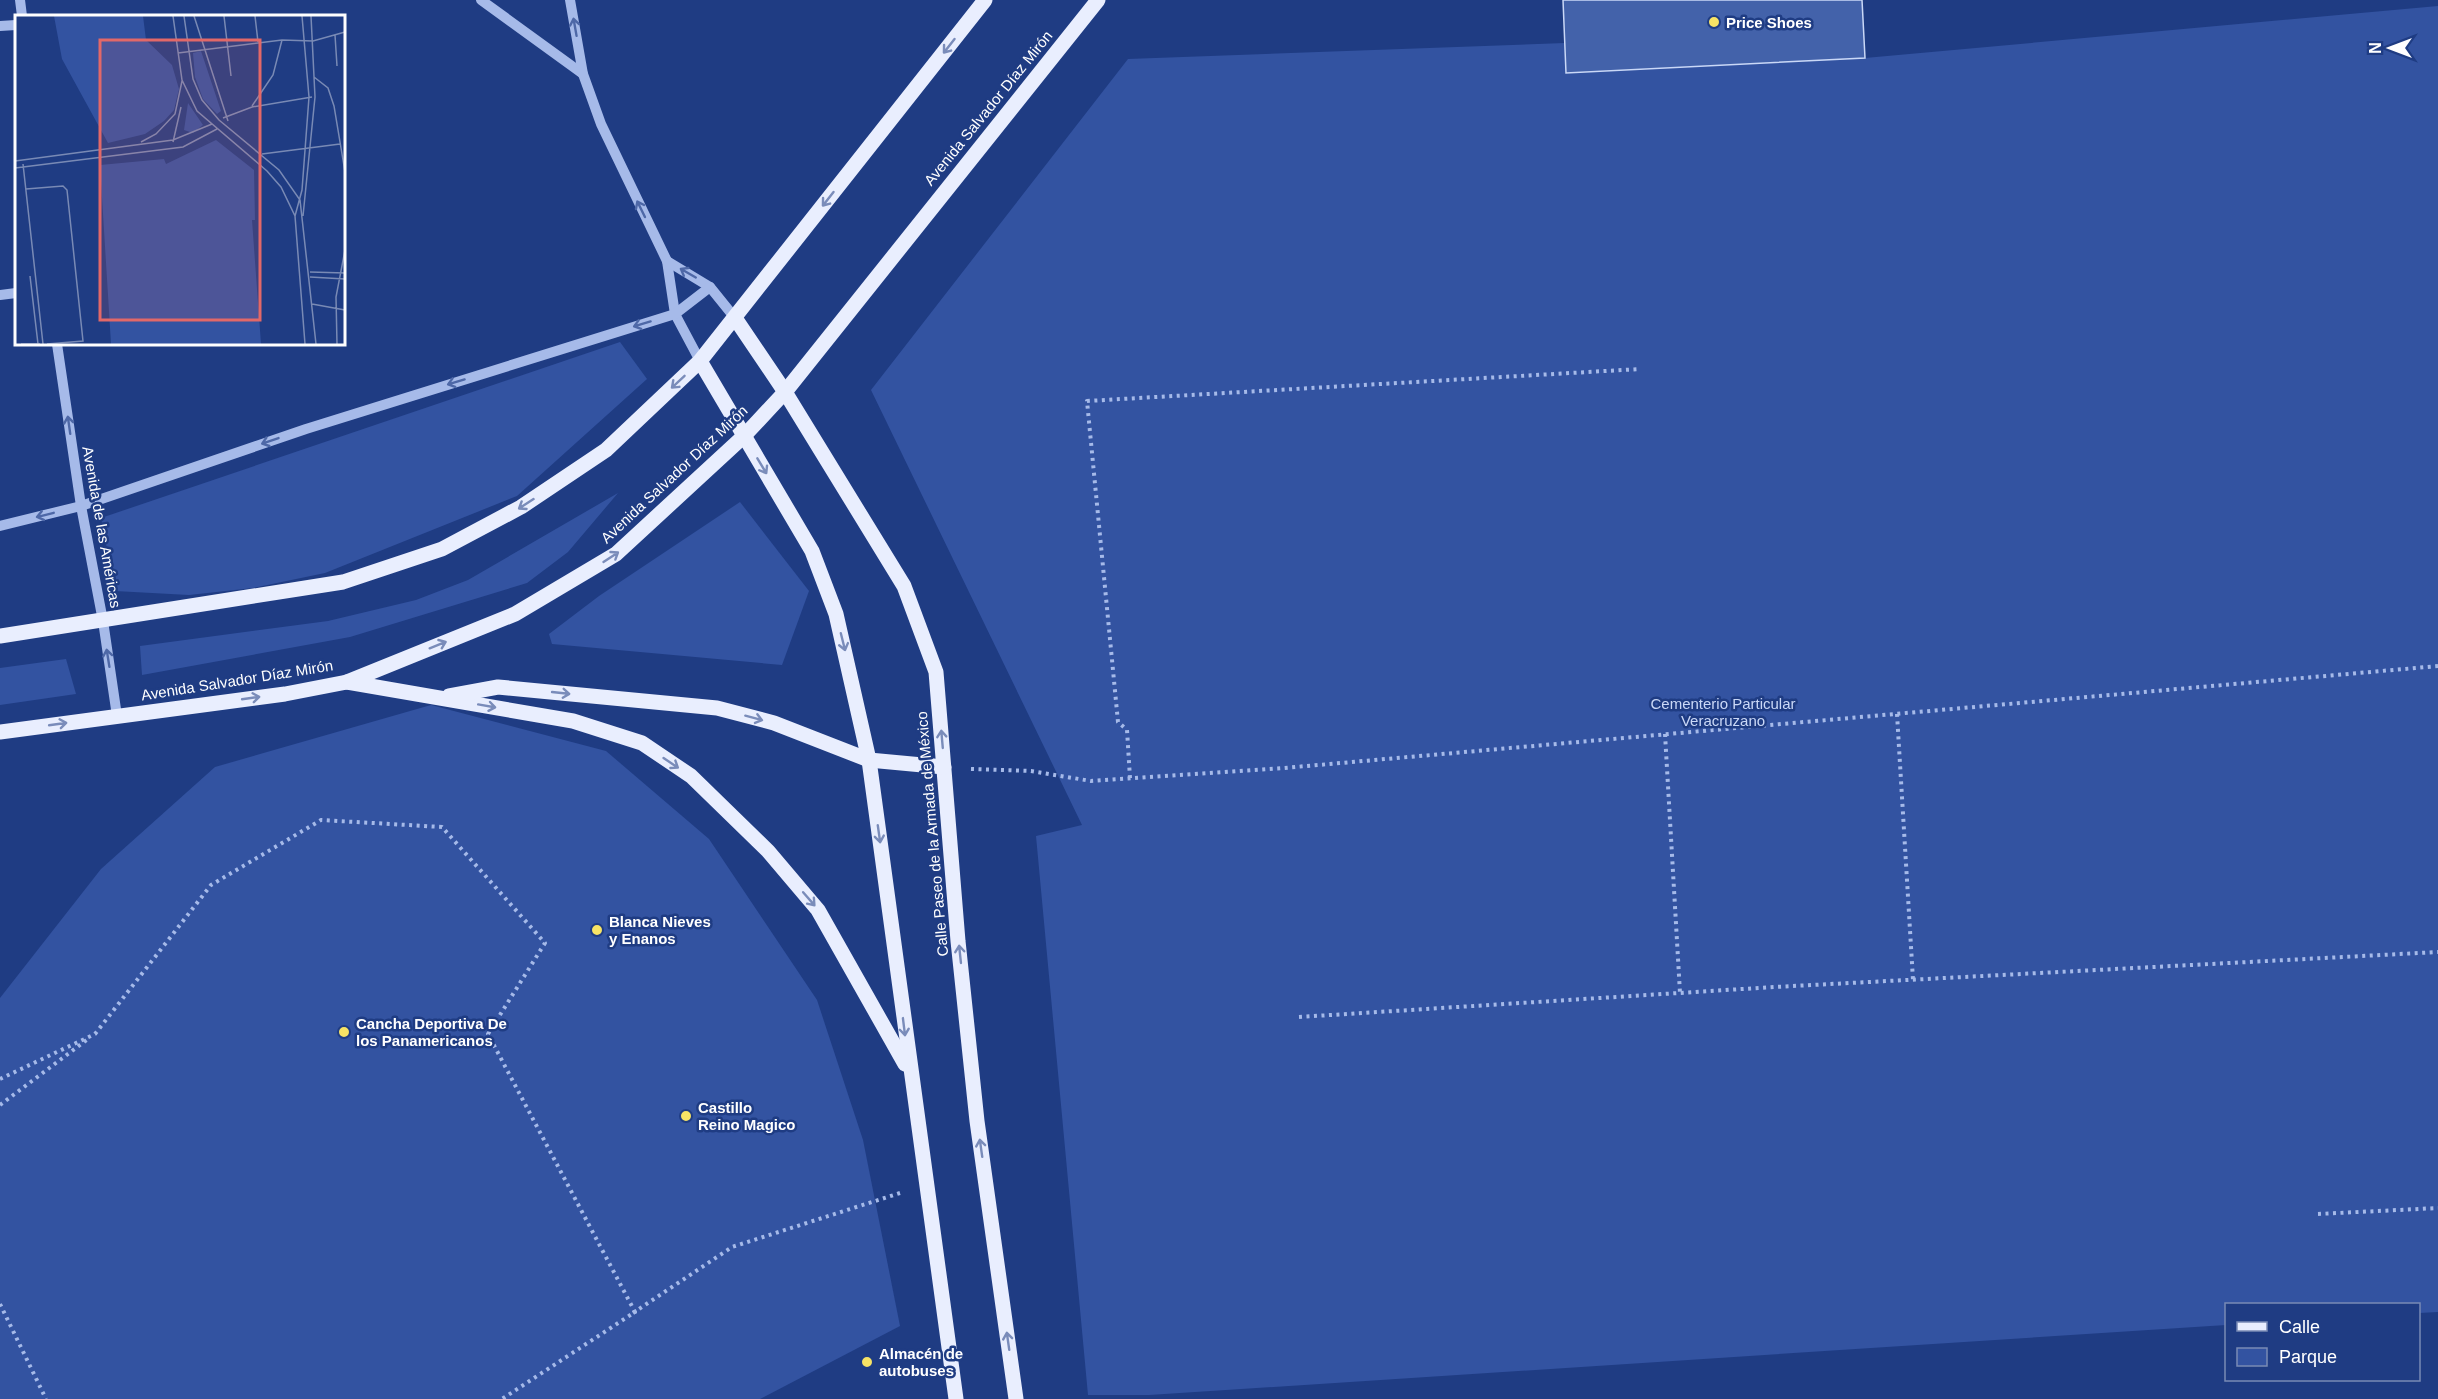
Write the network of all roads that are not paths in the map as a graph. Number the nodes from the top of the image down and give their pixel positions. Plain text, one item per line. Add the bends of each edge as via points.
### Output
1 (20, 0) edge
2 (481, 0) edge
3 (570, 0) edge
4 (985, 0) edge
5 (1098, 0) edge
6 (22, 15) edge
7 (15, 25) edge
8 (0, 26) edge
9 (583, 74) junction
10 (667, 261) junction
11 (710, 286) junction
12 (15, 293) edge
13 (0, 295) edge
14 (675, 314) junction
15 (735, 318) junction
16 (57, 345) edge
17 (700, 361) junction
18 (785, 392) junction
19 (744, 436) junction
20 (81, 506) junction
21 (0, 526) edge
22 (103, 621) junction
23 (0, 636) edge
24 (347, 682) junction
25 (441, 698) junction
26 (117, 716) junction
27 (0, 732) edge
28 (868, 760) junction
29 (944, 768) junction
30 (910, 1072) junction
31 (956, 1399) edge
32 (1016, 1399) edge

1 - 6 street
2 - 9 street
9 -> 3 street
4 -> 15 main road
5 - 18 main road, Avenida Salvador Díaz Mirón
7 - 8 street
10 -> 9 street via 601,124
11 -> 10 street
10 - 14 street
11 - 14 street
11 - 15 street
12 - 13 street
14 - 17 street
14 -> 20 street via 306,429
15 - 17 main road
15 - 18 main road, Calle Paseo de la Armada de México
20 -> 16 street, Avenida de las Américas
17 - 19 main road
17 -> 22 main road via 606,450 521,507 442,549 343,582
18 - 19 main road, Avenida Salvador Díaz Mirón
29 -> 18 main road, Calle Paseo de la Armada de México via 936,672 904,586
24 -> 19 main road, Avenida Salvador Díaz Mirón via 515,614 616,554
19 -> 28 main road via 812,551 836,614
20 -> 21 street
20 - 22 street, Avenida de las Américas
22 - 23 main road
26 -> 22 street, Avenida de las Américas
24 - 25 main road
26 -> 24 main road, Avenida Salvador Díaz Mirón
25 -> 28 main road via 498,687 717,708 774,723
25 -> 30 main road via 573,721 642,743 691,776 768,851 818,910
27 -> 26 main road, Avenida Salvador Díaz Mirón
28 - 29 main road
28 -> 30 main road
32 -> 29 main road, Calle Paseo de la Armada de México via 977,1121
30 - 31 main road

